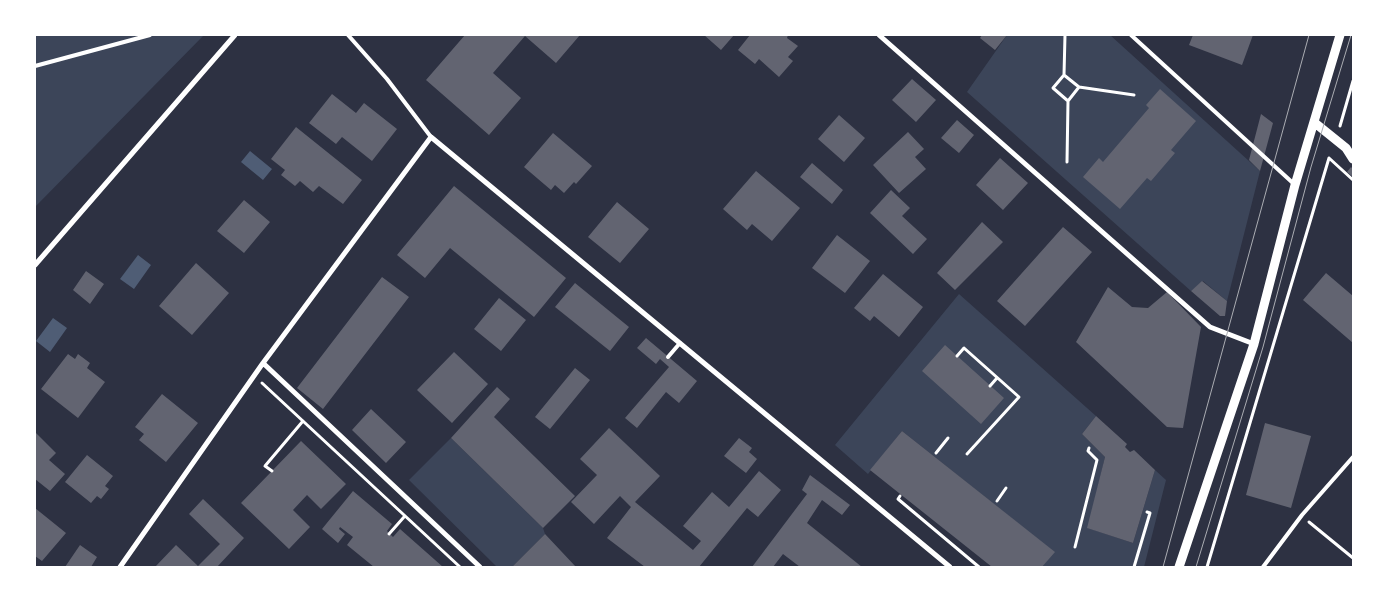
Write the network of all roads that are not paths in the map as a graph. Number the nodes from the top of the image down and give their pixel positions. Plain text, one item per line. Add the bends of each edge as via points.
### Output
1 (150, 35) edge
2 (235, 35) edge
3 (348, 35) edge
4 (879, 35) edge
5 (1131, 35) edge
6 (1340, 35) edge
7 (35, 66) edge
8 (1315, 123) junction
9 (431, 137) junction
10 (1350, 149) edge
11 (1353, 159) edge
12 (1295, 185) junction
13 (35, 265) edge
14 (680, 343) junction
15 (1254, 344) junction
16 (668, 357) dead end
17 (263, 363) junction
18 (1353, 457) edge
19 (120, 567) edge
20 (480, 567) edge
21 (950, 567) edge
22 (1179, 567) edge
23 (1264, 567) edge

1 - 7 lane
2 - 13 street
3 - 9 lane
4 - 15 street via 1210,328
5 - 12 lane
6 - 8 street
8 - 10 street
8 - 12 street
9 - 14 street
9 - 17 street
10 - 11 street
12 - 15 street
14 - 16 lane
14 - 21 street
15 - 22 street
17 - 19 street
17 - 20 street
18 - 23 lane via 1302,515

